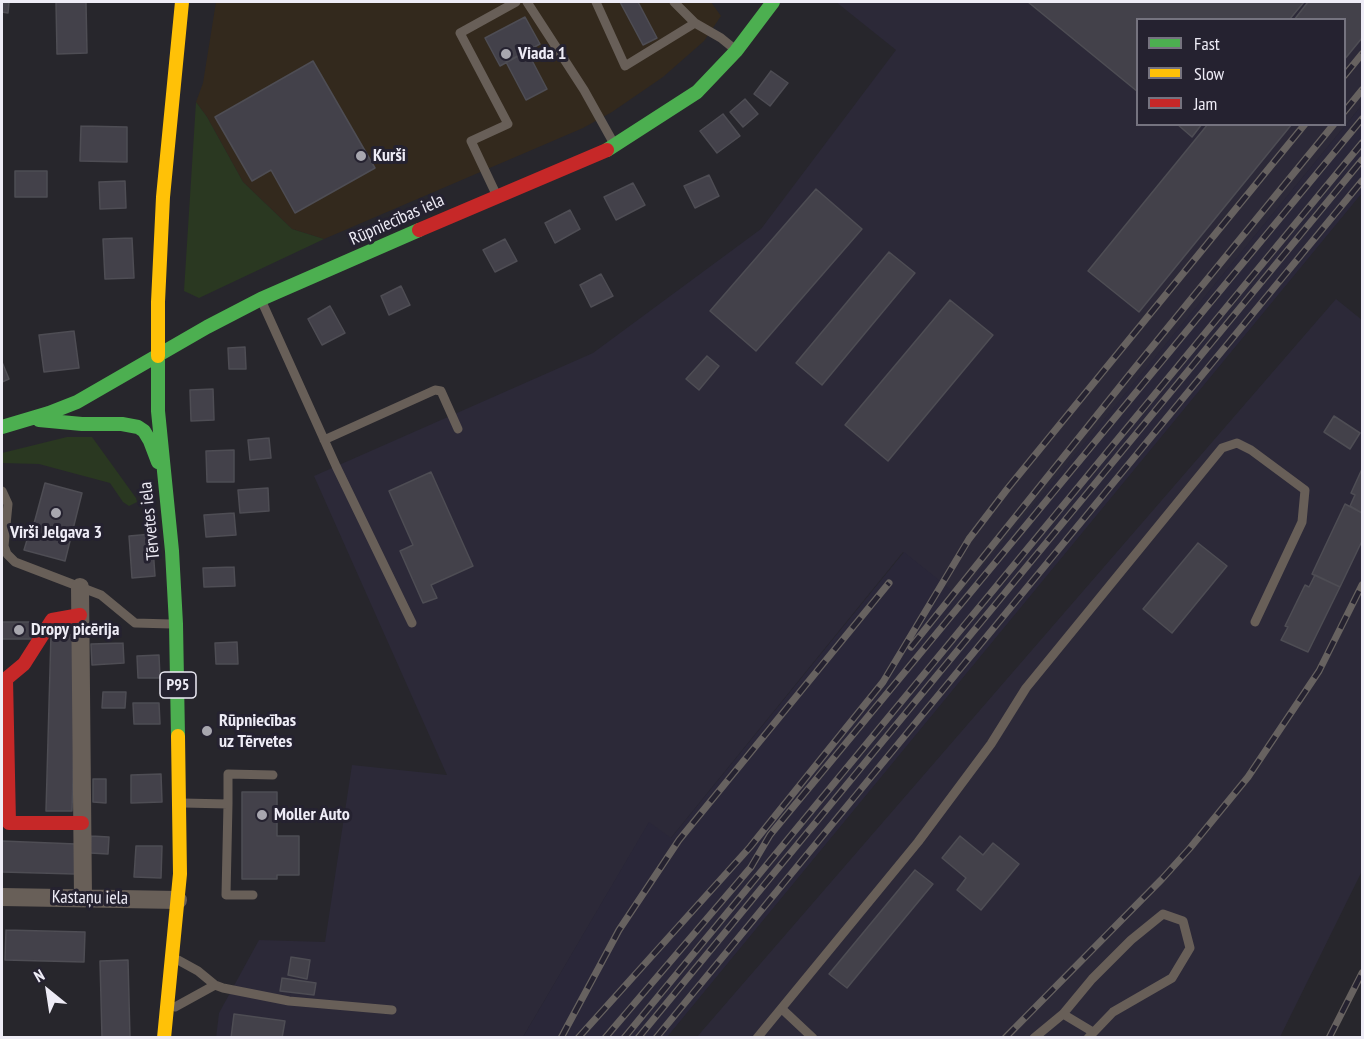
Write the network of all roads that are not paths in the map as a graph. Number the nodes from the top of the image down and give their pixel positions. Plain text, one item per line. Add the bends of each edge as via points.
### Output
1 (182, 2) edge
2 (516, 2) edge
3 (527, 2) edge
4 (596, 2) edge
5 (674, 2) edge
6 (773, 2) edge
7 (695, 23) junction
8 (736, 51) junction
9 (615, 146) junction
10 (496, 196) junction
11 (261, 299) junction
12 (158, 356) junction
13 (30, 419) junction
14 (2, 427) edge
15 (458, 429) dead end
16 (324, 440) junction
17 (164, 471) junction
18 (2, 491) edge
19 (80, 587) junction
20 (80, 615) junction
21 (1255, 622) dead end
22 (412, 623) dead end
23 (176, 624) junction
24 (273, 775) dead end
25 (180, 803) junction
26 (228, 804) junction
27 (82, 824) junction
28 (253, 895) dead end
29 (2, 897) edge
30 (83, 898) junction
31 (178, 900) junction
32 (173, 958) junction
33 (215, 985) junction
34 (782, 1009) junction
35 (392, 1010) dead end
36 (167, 1011) junction
37 (1063, 1014) junction
38 (1090, 1035) edge
39 (164, 1038) edge
40 (757, 1038) edge
41 (813, 1038) edge
42 (1034, 1038) edge

1 - 12 main road, Tērvetes iela via 163,197
2 - 10 lane via 460,33 508,124 471,141
3 - 9 lane
4 - 7 lane via 626,66
5 - 7 lane
6 - 8 main road, Rūpniecības iela
7 - 8 lane
8 - 9 main road, Rūpniecības iela via 697,92
9 - 10 main road, Rūpniecības iela
10 - 11 main road, Rūpniecības iela
11 - 12 main road, Rūpniecības iela
11 - 16 lane
12 - 13 main road, Rūpniecības iela via 77,402
12 - 17 main road, Tērvetes iela / P95
13 - 14 main road, Rūpniecības iela
13 - 17 main road via 138,427 150,441
15 - 16 lane via 441,391 435,390
16 - 22 lane
17 - 23 main road, Tērvetes iela / P95
18 - 19 lane via 9,504 4,546 7,554 15,562
19 - 20 street
19 - 23 lane via 101,595 135,623
20 - 27 street
20 - 27 main road via 52,620 24,664 6,679 9,823
21 - 34 lane via 1302,522 1305,490 1237,443 1222,448 1026,688 991,744 918,842
23 - 25 main road, Tērvetes iela / P95
24 - 26 lane via 228,774
25 - 26 lane
25 - 31 main road, Tērvetes iela / P95
26 - 28 lane via 226,895
27 - 30 street
29 - 30 street, Kastaņu iela
30 - 31 street, Kastaņu iela
31 - 32 main road, Tērvetes iela / P95
32 - 33 lane
32 - 36 main road, Tērvetes iela / P95
33 - 35 lane via 289,1001
33 - 36 lane
34 - 40 lane
34 - 41 lane
36 - 39 main road, Tērvetes iela / P95
37 - 38 lane
37 - 38 lane via 1131,940 1163,914 1183,921 1190,948 1172,978 1113,1012
37 - 42 lane

